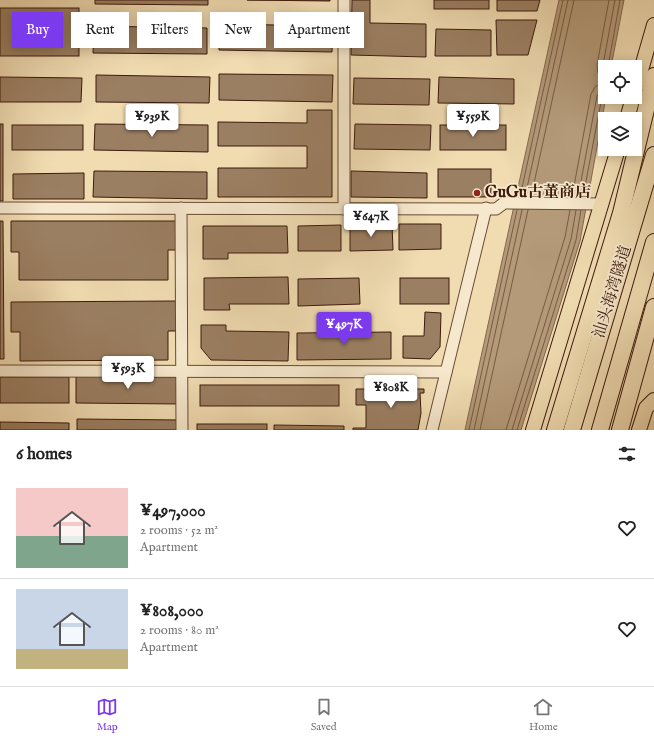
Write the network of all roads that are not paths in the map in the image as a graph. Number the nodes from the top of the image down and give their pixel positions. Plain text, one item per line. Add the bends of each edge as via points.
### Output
1 (344, 0) edge
2 (654, 25) edge
3 (642, 67) edge
4 (654, 76) edge
5 (654, 155) edge
6 (615, 156) edge
7 (598, 204) junction
8 (0, 208) edge
9 (180, 208) junction
10 (486, 208) junction
11 (344, 209) junction
12 (654, 242) edge
13 (654, 307) edge
14 (0, 371) edge
15 (182, 371) junction
16 (446, 372) junction
17 (654, 400) edge
18 (182, 430) edge
19 (432, 430) edge
20 (533, 430) edge
21 (555, 430) edge
22 (572, 430) edge
23 (600, 430) edge
24 (620, 430) edge
25 (639, 430) edge

1 - 11 street
2 - 3 main road
4 - 21 highway via 621,213
5 - 22 highway, 汕头海湾隧道
6 - 7 main road
7 - 10 street via 504,203 496,209
7 - 20 main road
8 - 9 street
9 - 11 street
9 - 15 street
10 - 11 street
10 - 16 street
12 - 23 highway, 汕头海湾隧道
13 - 24 highway
14 - 15 street
15 - 16 street
15 - 18 street
16 - 19 street
17 - 25 main road via 646,408

